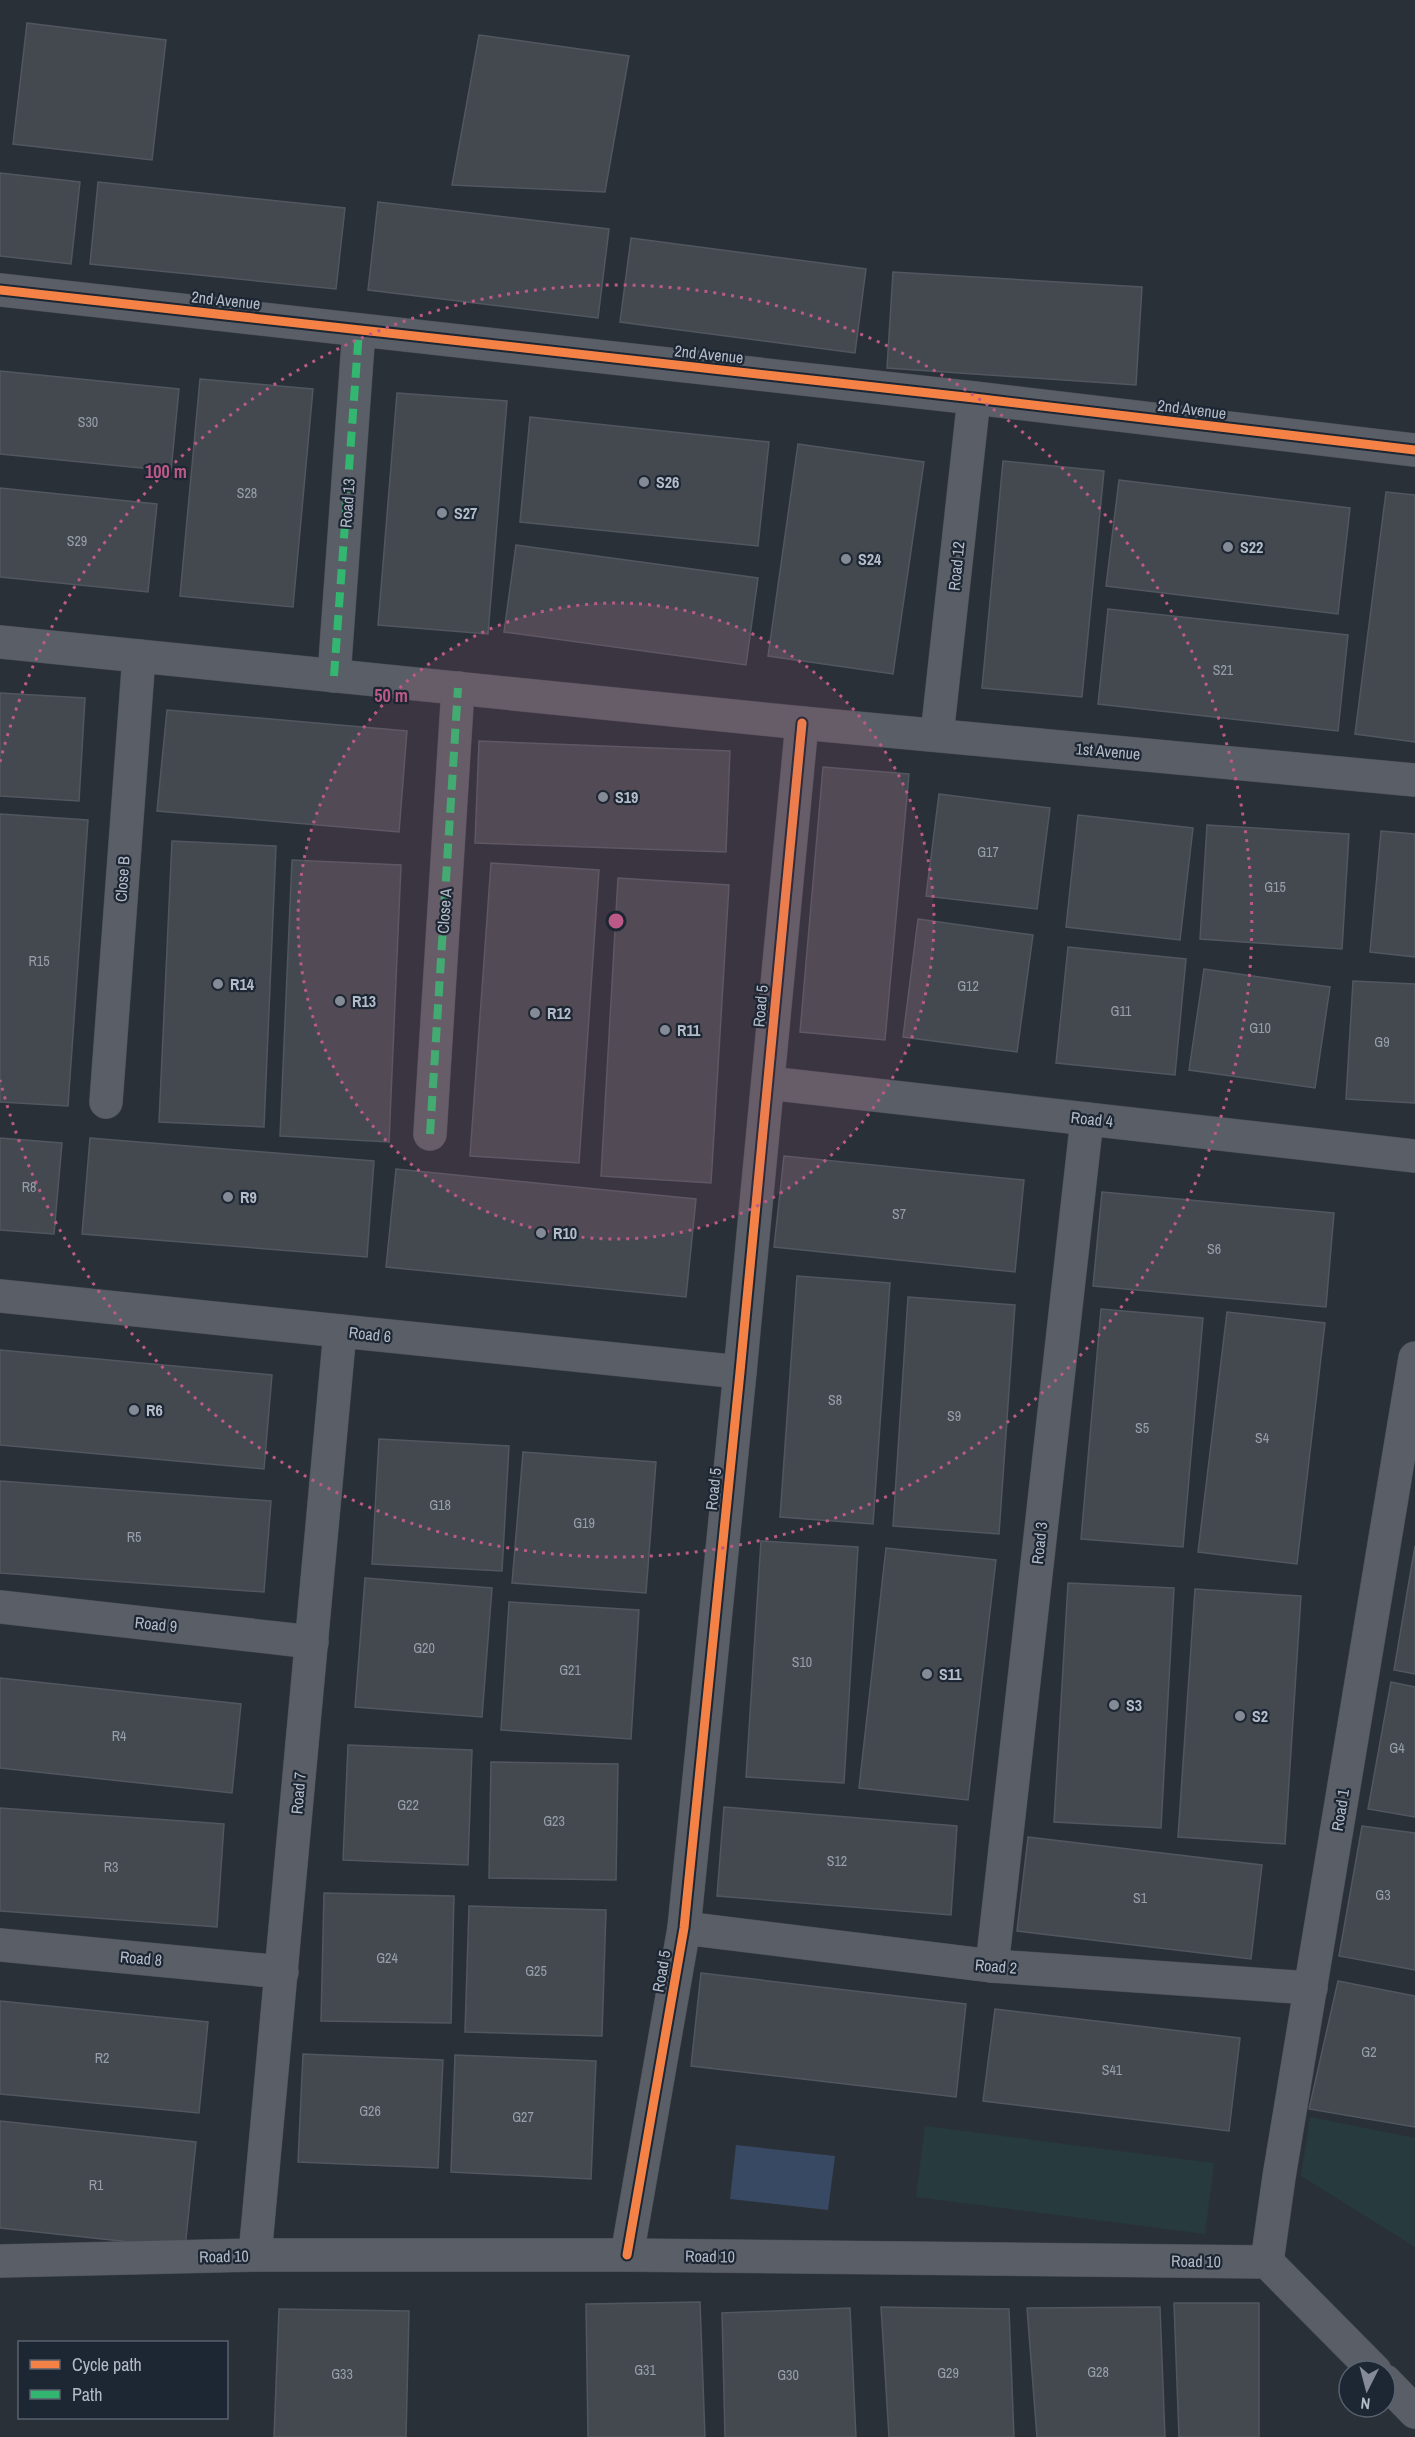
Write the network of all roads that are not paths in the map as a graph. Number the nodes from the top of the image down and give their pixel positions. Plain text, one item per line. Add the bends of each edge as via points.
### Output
1 (0, 290) edge
2 (359, 330) junction
3 (974, 398) junction
4 (1415, 450) edge
5 (0, 642) edge
6 (139, 656) junction
7 (334, 676) junction
8 (458, 688) junction
9 (802, 723) junction
10 (937, 735) junction
11 (1415, 780) edge
12 (768, 1083) junction
13 (106, 1102) dead end
14 (1087, 1119) junction
15 (430, 1134) dead end
16 (1415, 1156) edge
17 (0, 1296) edge
18 (340, 1331) junction
19 (1415, 1358) edge
20 (740, 1372) junction
21 (0, 1607) edge
22 (312, 1642) junction
23 (684, 1928) junction
24 (0, 1945) edge
25 (992, 1966) junction
26 (282, 1972) junction
27 (1311, 1989) junction
28 (255, 2255) junction
29 (627, 2255) junction
30 (0, 2261) edge
31 (1267, 2262) junction
32 (1363, 2359) edge
33 (1397, 2393) edge
34 (1415, 2412) edge

1 - 2 street, 2nd Avenue
2 - 3 street, 2nd Avenue
2 - 7 street, Road 13
3 - 4 street, 2nd Avenue
3 - 10 street, Road 12
5 - 6 street
6 - 7 street
6 - 13 street, Close B
7 - 8 street
8 - 9 street
8 - 15 street, Close A
9 - 10 street, 1st Avenue
9 - 12 street, Road 5
10 - 11 street, 1st Avenue
12 - 14 street, Road 4
12 - 20 street, Road 5
14 - 16 street, Road 4
14 - 25 street, Road 3
17 - 18 street, Road 6
18 - 20 street, Road 6
18 - 22 street, Road 7
19 - 27 street, Road 1
20 - 23 street, Road 5
21 - 22 street, Road 9
22 - 26 street, Road 7
23 - 25 street, Road 2
23 - 29 street, Road 5
24 - 26 street, Road 8
25 - 27 street, Road 2
26 - 28 street, Road 7
27 - 31 street, Road 1
28 - 29 street, Road 10
28 - 30 street, Road 10
29 - 31 street, Road 10
31 - 32 street
33 - 34 street

